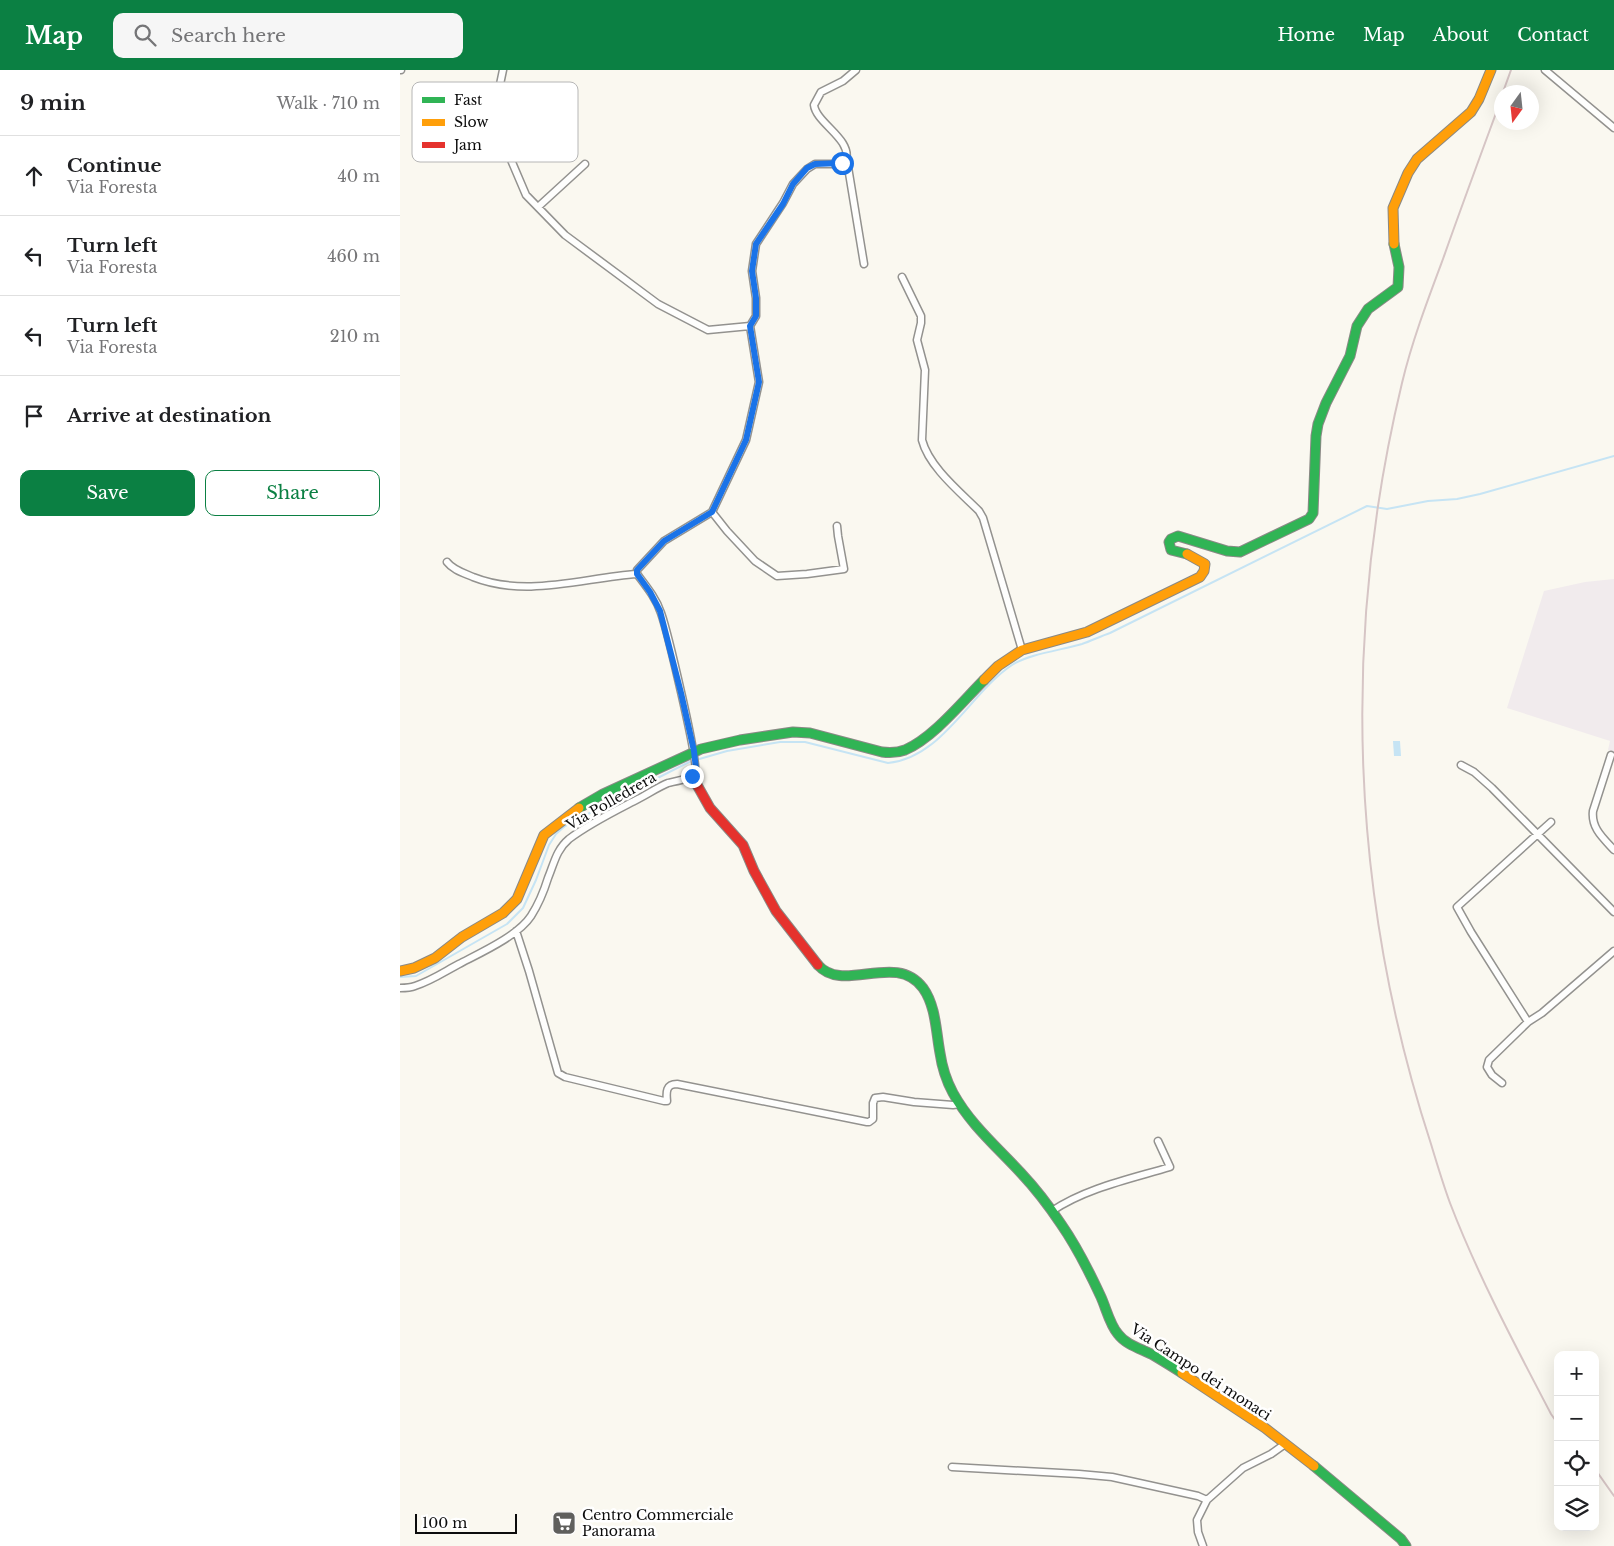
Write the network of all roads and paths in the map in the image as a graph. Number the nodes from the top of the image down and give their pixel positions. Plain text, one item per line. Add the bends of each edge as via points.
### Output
1 (856, 70) edge
2 (1491, 70) edge
3 (1545, 70) edge
4 (1614, 128) edge
5 (512, 162) edge
6 (844, 162) junction
7 (585, 164) dead end
8 (538, 207) junction
9 (864, 264) dead end
10 (902, 277) dead end
11 (750, 326) junction
12 (712, 512) junction
13 (837, 526) dead end
14 (447, 562) dead end
15 (637, 574) junction
16 (1022, 650) junction
17 (694, 753) junction
18 (1611, 755) dead end
19 (1461, 765) dead end
20 (694, 772) junction
21 (1551, 822) dead end
22 (1537, 834) junction
23 (1614, 850) edge
24 (1614, 912) edge
25 (516, 931) junction
26 (1614, 951) edge
27 (400, 971) edge
28 (400, 988) edge
29 (1528, 1022) junction
30 (1502, 1083) dead end
31 (960, 1104) junction
32 (1158, 1141) dead end
33 (1052, 1211) junction
34 (1285, 1444) junction
35 (952, 1467) dead end
36 (1207, 1500) junction
37 (1203, 1546) edge
38 (1406, 1546) edge

1 - 6 street via 821,92 814,105 816,112 841,141 847,156
2 - 16 street via 1480,99 1471,112 1418,158 1393,208 1398,287 1368,308 1357,326 1350,356 1326,403 1316,436 1313,513 1309,518 1240,552 1173,536 1168,545 1171,550 1205,564 1200,577 1087,632
3 - 4 street
5 - 8 street via 526,195
6 - 9 street via 848,167
6 - 11 street via 815,164 807,168 793,184 756,244 752,271 756,316
7 - 8 street
8 - 11 street via 565,235 658,304 708,330
10 - 16 street via 921,316 917,340 925,370 922,440 936,467 983,518
11 - 12 street via 759,382 746,440
12 - 13 street via 755,561 777,576 844,569
12 - 15 street via 664,541 637,570
14 - 15 street via 461,572 486,582 535,587
15 - 17 street via 660,611
16 - 17 street via 998,666 927,737 905,750 882,752 832,738 794,732 740,740
17 - 20 street
17 - 27 street via 603,794 572,812 544,835 524,884 510,907 435,958
18 - 23 street via 1592,819 1596,830
19 - 22 street via 1492,788
20 - 25 street, Via Polledrera via 600,819 562,845 537,905 530,918
20 - 31 street, Via Campo dei monaci via 710,808 743,846 764,893 820,968 843,976 908,974 924,987 931,1003 946,1078
21 - 22 street
22 - 24 street
22 - 29 street via 1457,907
25 - 28 street, Via Polledrera via 439,976 414,987
25 - 31 street via 558,1073 565,1077 664,1101 667,1101 668,1087 677,1084 867,1122 872,1119 875,1098
26 - 29 street
29 - 30 street via 1489,1060 1487,1067
31 - 33 street, Via Campo dei monaci
32 - 33 street via 1170,1167 1095,1189
33 - 34 street, Via Campo dei monaci via 1074,1243 1119,1336 1245,1414
34 - 36 street via 1243,1468
34 - 38 street, Via Campo dei monaci
35 - 36 street via 1112,1477
36 - 37 street via 1197,1520

